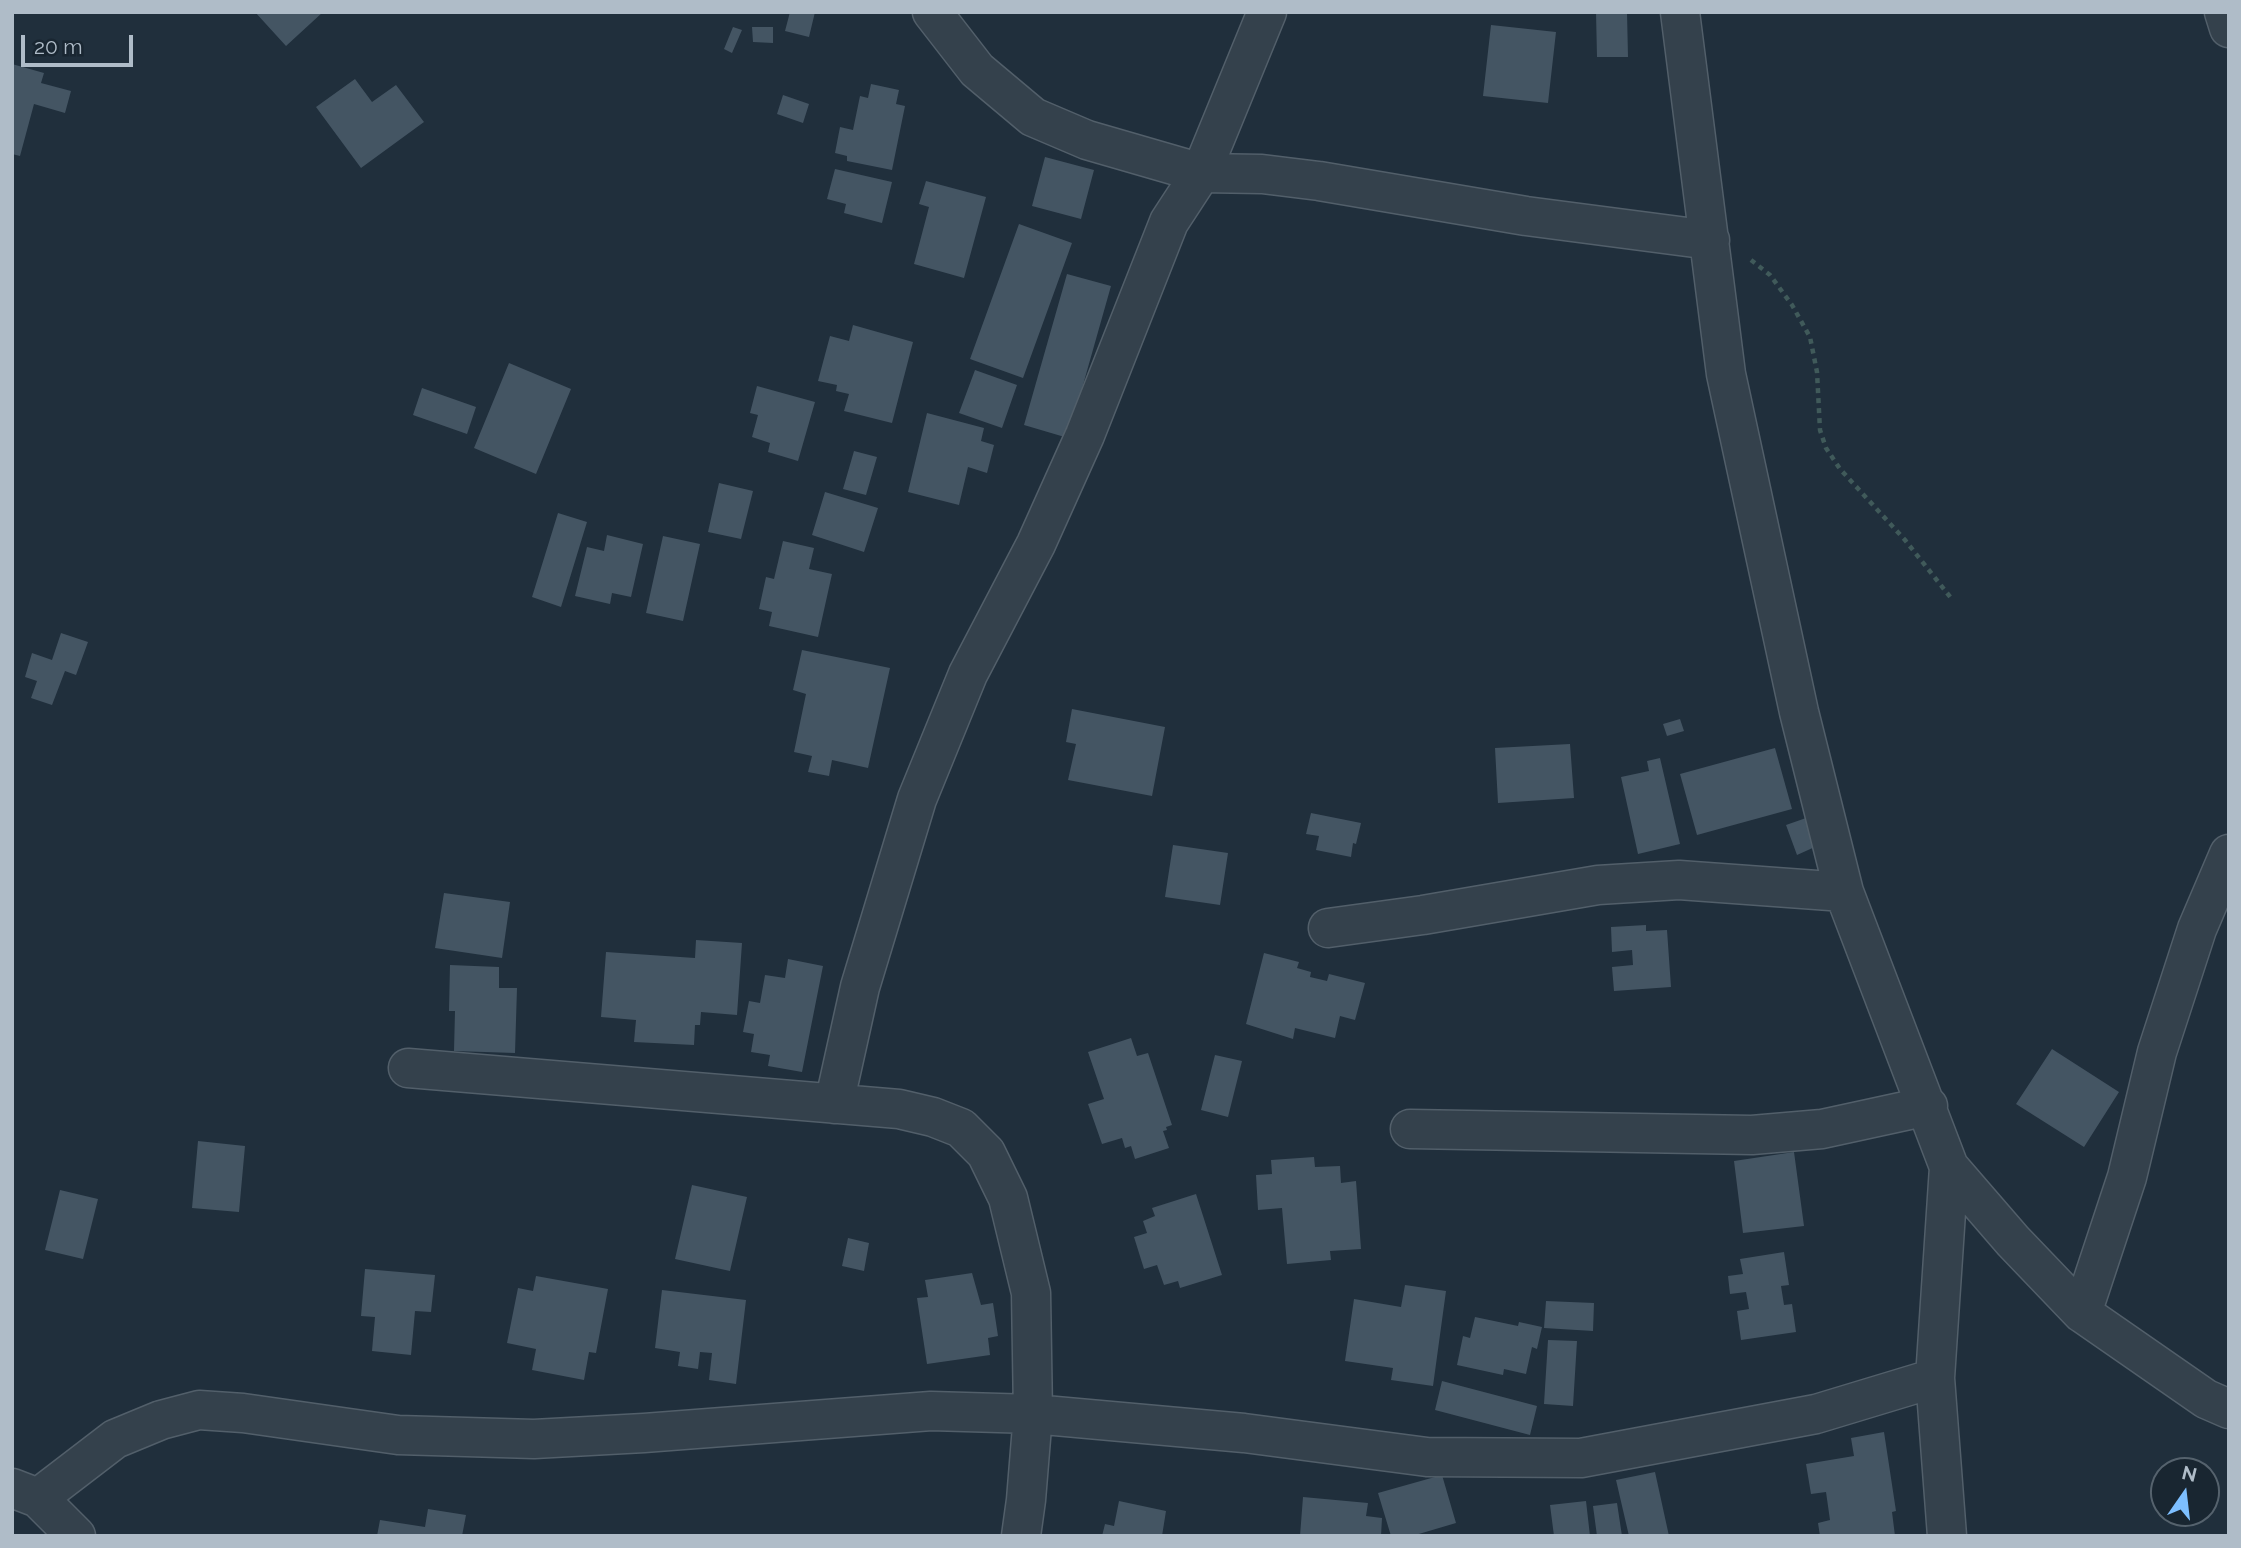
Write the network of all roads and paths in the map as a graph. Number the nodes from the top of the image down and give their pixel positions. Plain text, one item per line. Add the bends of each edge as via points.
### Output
1 (932, 12) edge
2 (1267, 12) edge
3 (1680, 12) edge
4 (2224, 12) edge
5 (2229, 28) edge
6 (1201, 173) junction
7 (1710, 240) junction
8 (1951, 598) dead end
9 (2229, 854) edge
10 (1844, 892) junction
11 (1328, 928) dead end
12 (408, 1068) dead end
13 (834, 1104) junction
14 (1928, 1106) junction
15 (1410, 1129) dead end
16 (1949, 1167) junction
17 (2082, 1313) junction
18 (1935, 1378) junction
19 (2229, 1409) edge
20 (1033, 1414) junction
21 (25, 1493) edge
22 (76, 1536) edge
23 (1021, 1536) edge
24 (1947, 1536) edge

1 - 6 street via 977,70 1033,117 1087,140
2 - 6 street
3 - 7 street
4 - 5 street
6 - 7 street via 1318,181 1526,216
6 - 13 street via 1169,222 1085,435 1036,544 968,674 918,799 860,987
7 - 8 path via 1740,251 1770,275 1792,305 1810,337 1817,372 1819,430 1826,448
7 - 10 street via 1726,374 1799,712
9 - 17 street via 2197,929 2161,1040 2127,1177
10 - 11 street via 1679,880 1598,885
10 - 14 street
12 - 13 street
13 - 20 street via 899,1109 933,1118 961,1128 986,1153 1008,1198 1031,1293
14 - 15 street via 1822,1129 1752,1135
14 - 16 street
16 - 17 street
16 - 18 street
17 - 19 street via 2206,1399
18 - 20 street via 1816,1414 1581,1458 1427,1457 1244,1433
18 - 24 street
20 - 21 street via 931,1412 534,1439 398,1435 199,1410 115,1439
20 - 23 street
21 - 22 street

